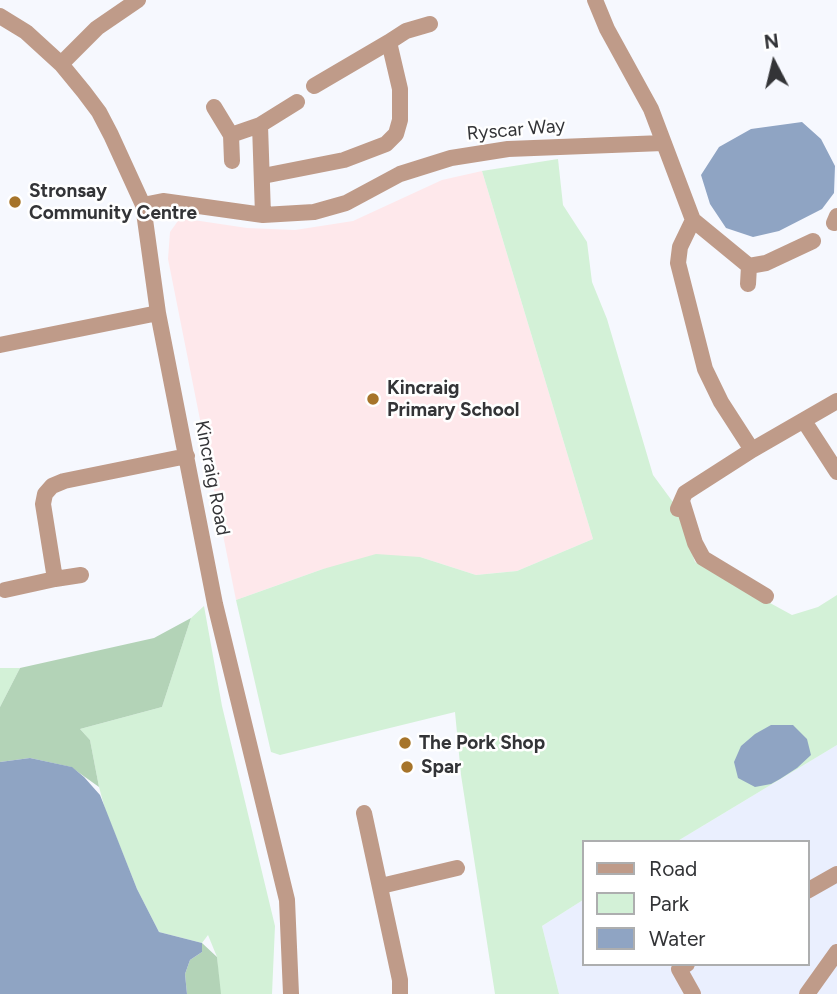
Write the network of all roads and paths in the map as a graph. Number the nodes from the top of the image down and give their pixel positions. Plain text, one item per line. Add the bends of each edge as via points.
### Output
1 (138, 0) edge
2 (595, 0) edge
3 (0, 16) edge
4 (430, 24) dead end
5 (389, 42) junction
6 (61, 64) junction
7 (314, 86) dead end
8 (298, 102) dead end
9 (215, 107) dead end
10 (261, 125) junction
11 (231, 135) junction
12 (663, 144) junction
13 (232, 162) dead end
14 (263, 176) junction
15 (143, 205) junction
16 (264, 215) junction
17 (693, 220) junction
18 (813, 240) dead end
19 (749, 266) junction
20 (748, 284) dead end
21 (158, 313) junction
22 (0, 345) edge
23 (837, 401) edge
24 (804, 421) junction
25 (752, 450) junction
26 (187, 456) junction
27 (837, 472) edge
28 (81, 575) dead end
29 (55, 579) junction
30 (5, 590) dead end
31 (766, 596) dead end
32 (364, 813) dead end
33 (457, 868) dead end
34 (837, 874) edge
35 (381, 886) junction
36 (809, 890) edge
37 (837, 952) edge
38 (685, 966) edge
39 (291, 994) edge
40 (400, 994) edge
41 (693, 994) edge
42 (807, 994) edge

1 - 6 street via 97,28
2 - 12 street via 651,109
3 - 6 street, Kincraig Road via 26,32
4 - 5 street
5 - 7 street
5 - 14 street via 400,89 400,120 386,145 344,160
6 - 15 street, Kincraig Road via 99,112
8 - 10 street
9 - 11 street
10 - 11 street
10 - 14 street
11 - 13 street
12 - 16 street, Ryscar Way via 508,149 451,158 400,174 346,203 314,212
12 - 17 street
14 - 16 street
15 - 16 street, Ryscar Way via 163,201
15 - 21 street, Kincraig Road
17 - 19 street
17 - 25 street via 678,263 705,369
18 - 19 street via 766,263
19 - 20 street
21 - 22 street
21 - 26 street, Kincraig Road
23 - 24 street
24 - 25 street
24 - 27 street
25 - 31 street via 681,497 703,558
26 - 29 street via 52,486 43,504
26 - 39 street, Kincraig Road via 215,604 288,900
28 - 29 street
29 - 30 street
32 - 35 street
33 - 35 street
34 - 36 street
35 - 40 street
37 - 42 street
38 - 41 street via 679,970

